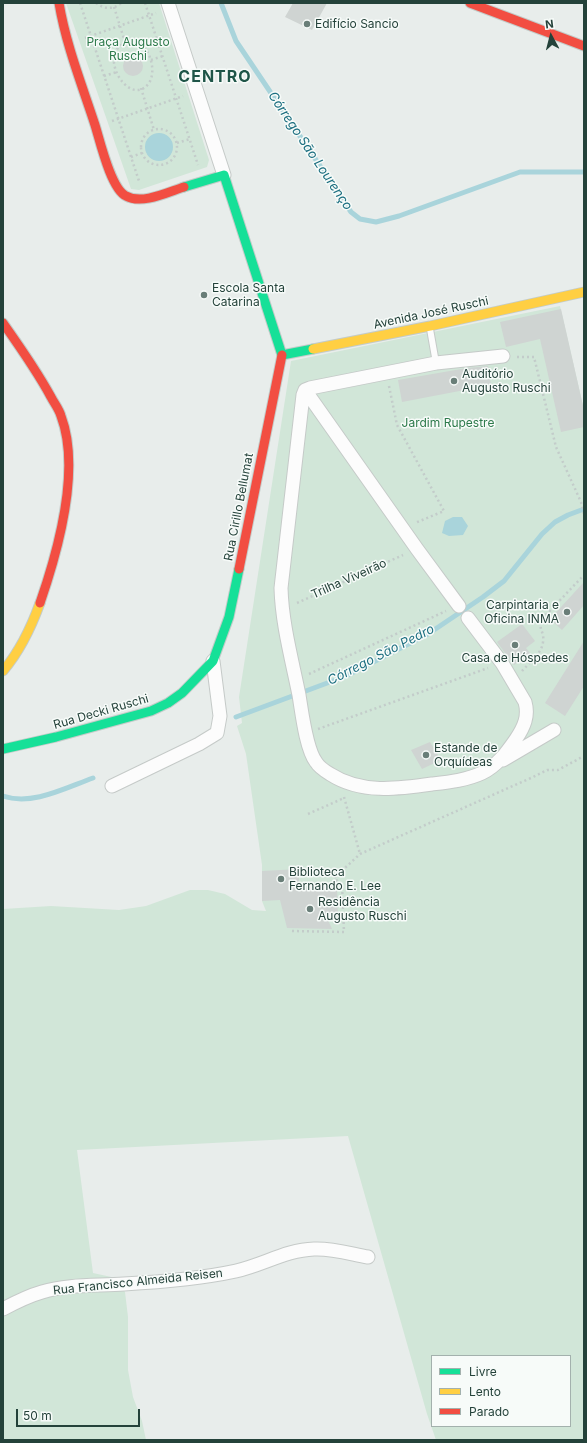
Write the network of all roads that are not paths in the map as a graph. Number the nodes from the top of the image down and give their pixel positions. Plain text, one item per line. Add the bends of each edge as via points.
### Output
1 (59, 3) edge
2 (470, 3) edge
3 (164, 8) edge
4 (584, 46) edge
5 (224, 175) junction
6 (584, 292) edge
7 (3, 323) edge
8 (430, 326) junction
9 (282, 355) junction
10 (503, 356) road end
11 (436, 363) junction
12 (306, 390) junction
13 (459, 606) road end
14 (468, 618) dead end
15 (212, 661) junction
16 (3, 671) edge
17 (554, 730) dead end
18 (3, 749) edge
19 (493, 767) junction
20 (112, 786) dead end
21 (368, 1257) dead end
22 (3, 1308) edge

1 - 5 main road via 108,166 122,194 136,200 145,199
2 - 4 main road
3 - 5 street
5 - 9 main road
6 - 8 main road, Avenida José Ruschi
7 - 16 main road via 40,375 61,417 66,437 67,495 52,569 31,628 22,647
8 - 9 main road, Avenida José Ruschi
8 - 11 lane
9 - 15 main road, Rua Cirillo Bellumat via 229,617
10 - 11 street
11 - 12 street
12 - 13 street
12 - 19 street via 303,395 280,588 310,753 323,770 339,780 355,786 380,789 463,779
14 - 19 street via 502,663 525,702 527,714 520,733
15 - 18 main road, Rua Decki Ruschi via 182,693 151,711
15 - 20 street via 220,716 217,733
17 - 19 street
21 - 22 street, Rua Francisco Almeida Reisen via 328,1250 299,1251 284,1254 256,1266 203,1277 44,1291

